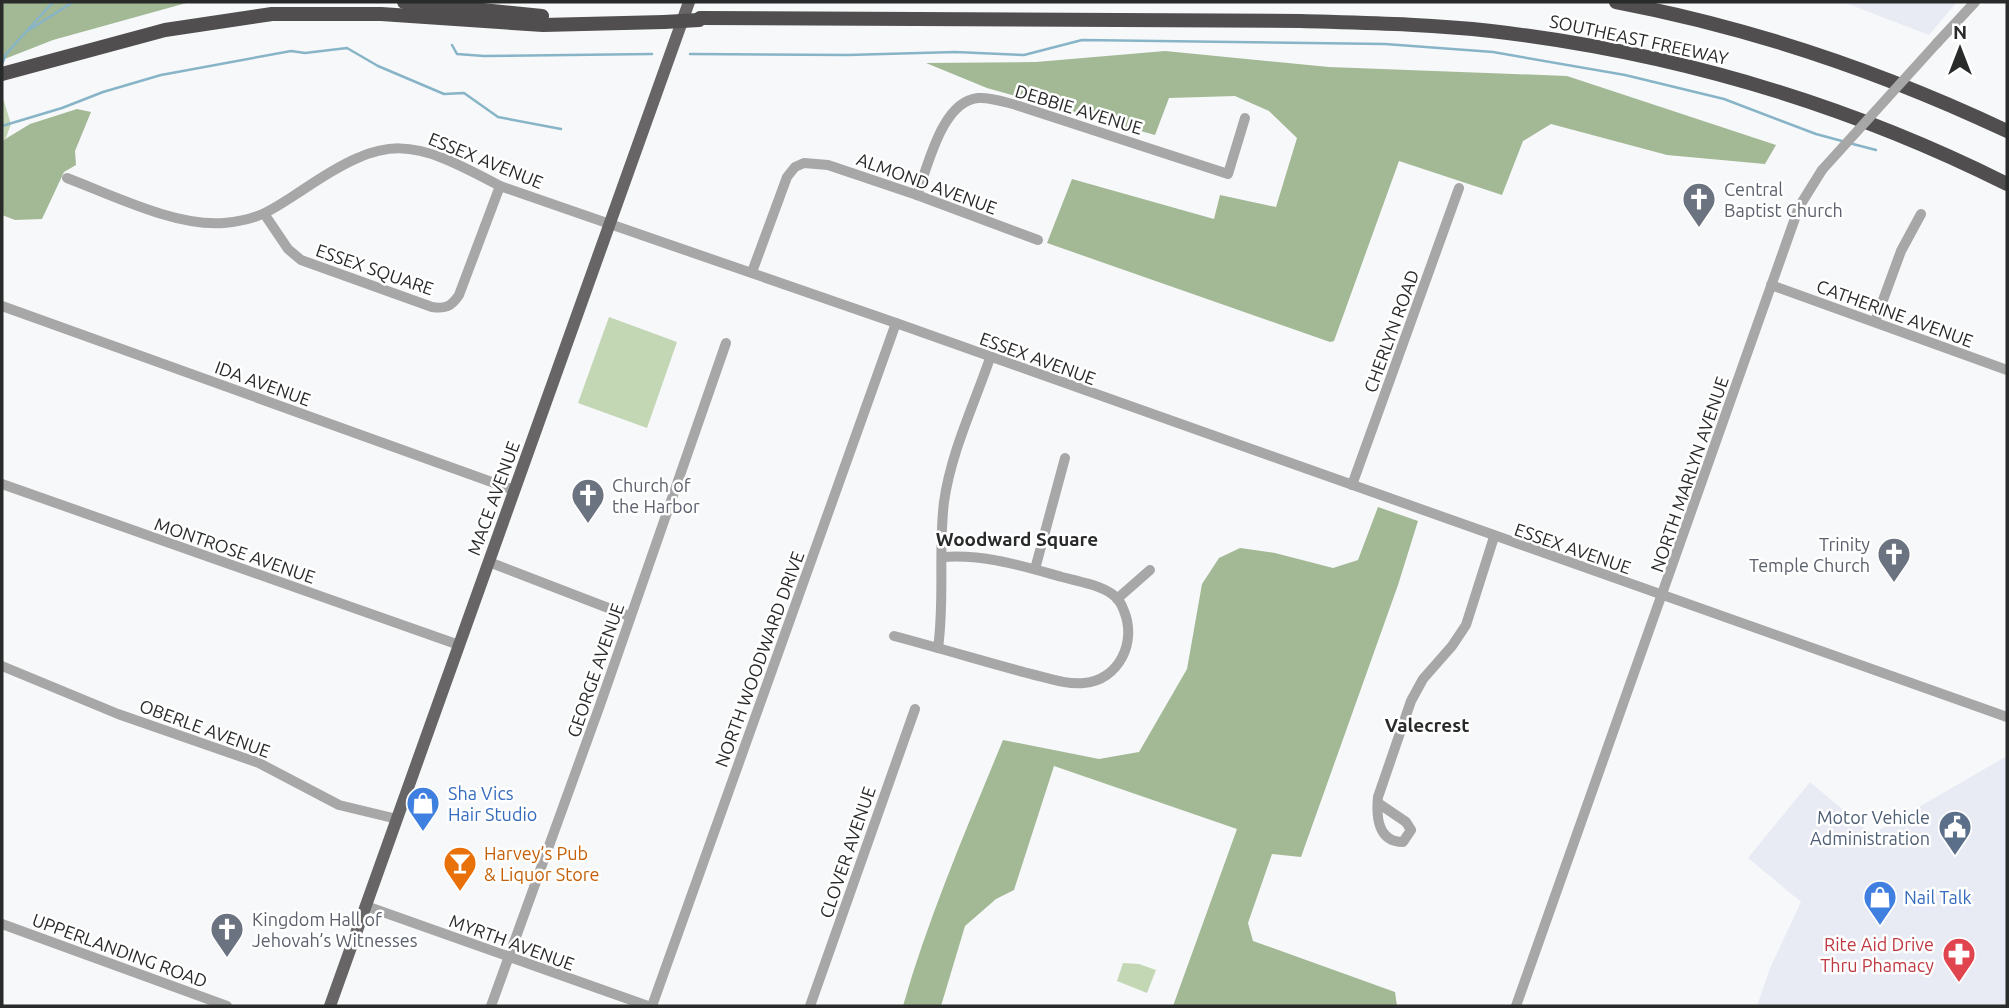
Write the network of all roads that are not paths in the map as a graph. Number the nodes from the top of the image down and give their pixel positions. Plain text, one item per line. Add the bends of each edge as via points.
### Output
1 (404, 2) edge
2 (689, 2) edge
3 (1616, 2) edge
4 (1975, 2) edge
5 (664, 20) junction
6 (2, 74) edge
7 (1908, 86) junction
8 (1245, 118) dead end
9 (2007, 124) edge
10 (1876, 125) junction
11 (2007, 131) edge
12 (67, 178) dead end
13 (2007, 184) edge
14 (500, 186) junction
15 (1459, 188) dead end
16 (2007, 192) edge
17 (917, 195) junction
18 (1920, 214) dead end
19 (265, 215) junction
20 (609, 222) junction
21 (1038, 240) dead end
22 (752, 272) junction
23 (1771, 285) junction
24 (2, 306) edge
25 (1875, 322) junction
26 (896, 323) junction
27 (726, 343) dead end
28 (990, 358) junction
29 (2007, 370) edge
30 (1065, 458) dead end
31 (2, 484) edge
32 (1352, 485) junction
33 (514, 490) junction
34 (1494, 537) junction
35 (943, 557) junction
36 (489, 562) junction
37 (1035, 569) junction
38 (1150, 570) dead end
39 (1663, 596) junction
40 (1117, 599) junction
41 (629, 616) junction
42 (894, 636) dead end
43 (458, 645) junction
44 (938, 648) junction
45 (2, 666) edge
46 (915, 709) dead end
47 (2007, 718) edge
48 (1378, 803) dead end
49 (397, 819) junction
50 (366, 906) junction
51 (2, 924) edge
52 (508, 957) junction
53 (228, 1006) edge
54 (330, 1006) edge
55 (491, 1006) edge
56 (650, 1006) edge
57 (810, 1006) edge
58 (1516, 1006) edge

1 - 5 highway, SOUTHEAST FREEWAY via 543,16
2 - 20 main road, MACE AVENUE
3 - 7 highway, SOUTHEAST FREEWAY via 1771,39
4 - 23 street, NORTH MARLYN AVENUE, bridge via 1822,170 1799,207
5 - 6 highway via 543,25 381,14 272,15 165,30
5 - 10 highway, SOUTHEAST FREEWAY, bridge via 1301,22 1490,31 1705,70
7 - 9 highway
7 - 11 highway, SOUTHEAST FREEWAY
8 - 17 street, DEBBIE AVENUE via 1228,174 1016,105 974,99 958,107 946,121
10 - 13 highway, SOUTHEAST FREEWAY
10 - 16 highway
12 - 19 street, ESSEX AVENUE via 188,222 225,223
14 - 19 street, ESSEX AVENUE via 442,156 416,149 388,149 349,160
14 - 19 street, ESSEX SQUARE via 458,295 444,308 301,260
14 - 20 street, ESSEX AVENUE
15 - 32 street, CHERLYN ROAD
17 - 21 street, ALMOND AVENUE
17 - 22 street, ALMOND AVENUE via 828,165 795,167 787,177
18 - 25 street
20 - 22 street, ESSEX AVENUE
20 - 33 main road, MACE AVENUE
22 - 26 street, ESSEX AVENUE
23 - 25 street, CATHERINE AVENUE
23 - 39 street, NORTH MARLYN AVENUE
24 - 33 street, IDA AVENUE
25 - 29 street, CATHERINE AVENUE
26 - 28 street, ESSEX AVENUE
26 - 56 street, NORTH WOODWARD DRIVE
27 - 41 street, GEORGE AVENUE
28 - 32 street, ESSEX AVENUE
28 - 35 street via 949,477
30 - 37 street
31 - 43 street, MONTROSE AVENUE
32 - 34 street, ESSEX AVENUE
33 - 36 main road, MACE AVENUE
34 - 39 street, ESSEX AVENUE
34 - 48 street via 1466,625 1423,678 1411,701
35 - 37 street via 988,558
35 - 44 street
36 - 41 street
36 - 43 main road, MACE AVENUE
37 - 40 street via 1101,589
38 - 40 street
39 - 47 street, ESSEX AVENUE
39 - 58 street, NORTH MARLYN AVENUE
40 - 44 street via 1128,620 1127,649 1107,674 1092,682 1059,681
41 - 52 street, GEORGE AVENUE
42 - 44 street
43 - 49 main road, MACE AVENUE
45 - 49 street, OBERLE AVENUE via 118,714 259,763 339,805
46 - 57 street, CLOVER AVENUE
49 - 50 main road, MACE AVENUE
50 - 52 street, MYRTH AVENUE
50 - 54 main road, MACE AVENUE
51 - 53 street, UPPERLANDING ROAD
52 - 55 street, GEORGE AVENUE
52 - 56 street, MYRTH AVENUE

